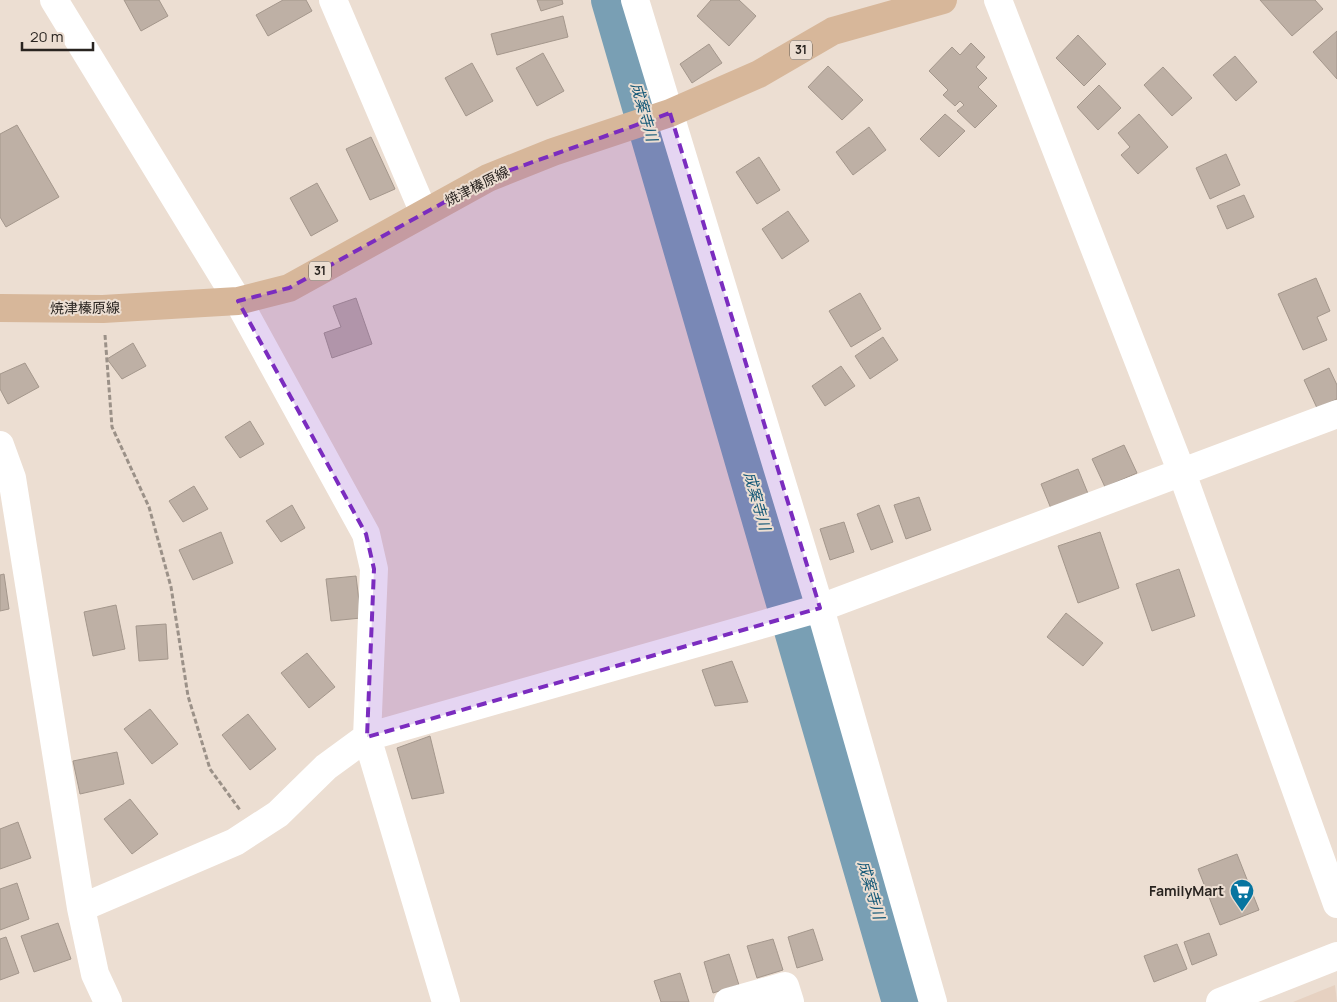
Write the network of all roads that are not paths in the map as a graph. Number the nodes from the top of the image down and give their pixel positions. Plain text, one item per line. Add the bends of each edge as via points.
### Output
1 (54, 0) edge
2 (333, 0) edge
3 (635, 0) edge
4 (943, 0) edge
5 (998, 0) edge
6 (667, 114) junction
7 (424, 213) junction
8 (238, 301) junction
9 (0, 308) edge
10 (1337, 414) edge
11 (0, 445) edge
12 (1182, 473) junction
13 (815, 609) junction
14 (367, 737) junction
15 (1337, 904) edge
16 (81, 908) junction
17 (1337, 956) edge
18 (108, 1002) edge
19 (446, 1002) edge
20 (728, 1002) edge
21 (790, 1002) edge
22 (933, 1002) edge
23 (1220, 1002) edge

1 - 8 street
2 - 7 street
3 - 6 street
4 - 6 main road, 焼津榛原線 / 31 via 833,31 759,74
5 - 12 street
6 - 7 main road, 焼津榛原線 / 31 via 488,178
6 - 13 street
7 - 8 main road, 焼津榛原線 / 31 via 289,288
8 - 9 main road, 焼津榛原線 / 31 via 103,309
8 - 14 street via 366,534 374,570
10 - 12 street
11 - 16 street via 12,478
12 - 13 street
12 - 15 street
13 - 14 street
13 - 22 street
14 - 16 street via 326,767 278,814 235,842
14 - 19 street
16 - 18 street via 95,974
17 - 23 street
20 - 21 street via 785,986

